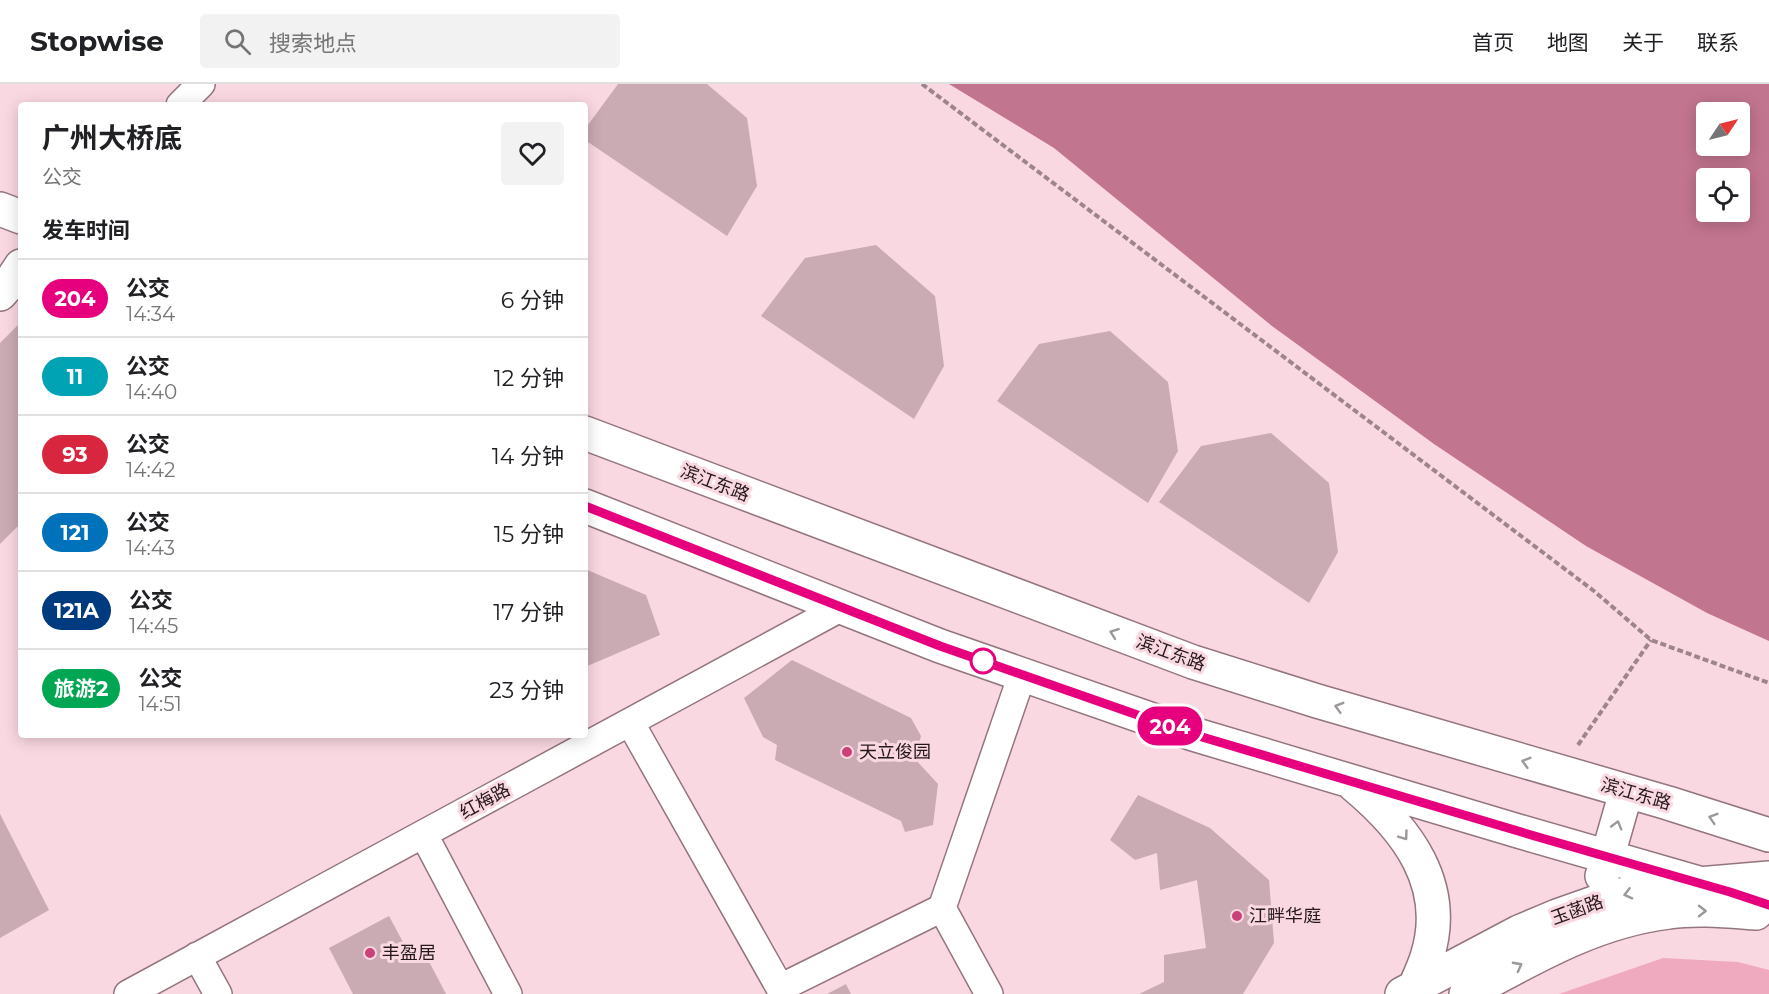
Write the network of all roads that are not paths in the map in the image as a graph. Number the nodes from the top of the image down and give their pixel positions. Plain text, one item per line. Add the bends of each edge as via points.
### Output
1 (201, 84) edge
2 (183, 102) edge
3 (0, 209) edge
4 (18, 217) edge
5 (18, 254) edge
6 (8, 279) edge
7 (588, 434) edge
8 (588, 507) edge
9 (842, 607) junction
10 (1022, 675) junction
11 (630, 722) junction
12 (1348, 780) junction
13 (1626, 792) junction
14 (424, 835) junction
15 (1769, 835) edge
16 (1769, 878) edge
17 (1769, 906) edge
18 (942, 908) junction
19 (1769, 914) edge
20 (1551, 948) junction
21 (197, 956) junction
22 (171, 984) edge
23 (1408, 991) edge
24 (128, 994) edge
25 (218, 994) edge
26 (508, 994) edge
27 (989, 994) edge
28 (1466, 994) edge

1 - 2 street
3 - 4 main road
5 - 6 main road
13 -> 7 main road, 滨江东路 via 1194,662
8 - 9 main road
9 - 10 main road
9 - 11 street, 红梅路
10 - 12 main road via 1192,734
10 - 18 street
11 - 14 street, 红梅路
11 - 18 street via 780,988
12 - 17 main road
12 -> 23 main road via 1393,821 1428,877 1434,921 1428,957
15 -> 13 main road, 滨江东路
20 -> 13 main road via 1574,923 1605,871
14 - 21 street, 红梅路
14 - 26 street
16 -> 23 main road, 玉菡路 via 1651,888 1608,898 1519,932
18 - 27 street
20 -> 19 main road, 玉菡路 via 1626,920 1670,911
28 -> 20 main road, 玉菡路
21 - 22 street, 红梅路
21 - 25 street
22 - 24 street, 红梅路

